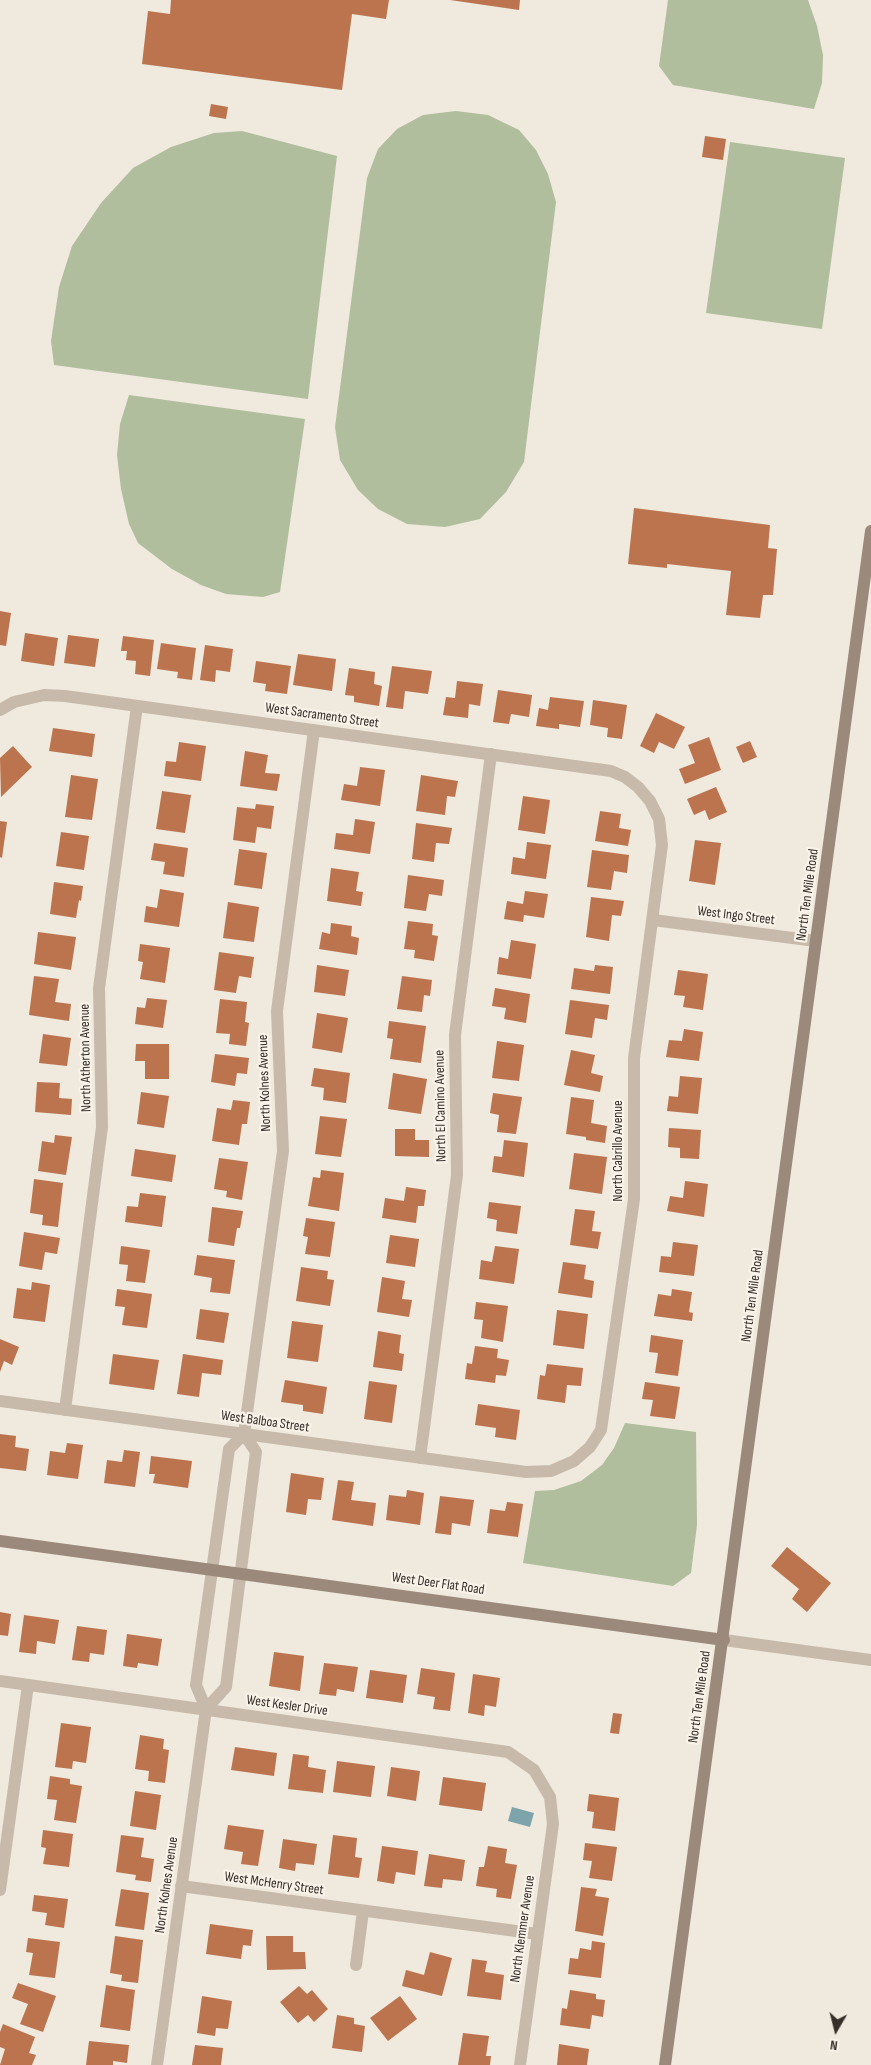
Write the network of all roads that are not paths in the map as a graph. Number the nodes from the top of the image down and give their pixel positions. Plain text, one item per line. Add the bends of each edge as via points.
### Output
1 (871, 531) edge
2 (137, 706) junction
3 (0, 710) edge
4 (314, 730) junction
5 (491, 754) junction
6 (638, 787) joint
7 (653, 920) junction
8 (816, 941) junction
9 (0, 1401) edge
10 (65, 1410) junction
11 (244, 1434) junction
12 (420, 1458) junction
13 (526, 1472) joint
14 (0, 1540) edge
15 (212, 1569) junction
16 (240, 1572) junction
17 (724, 1640) junction
18 (871, 1660) edge
19 (0, 1681) edge
20 (28, 1685) junction
21 (206, 1709) junction
22 (550, 1797) joint
23 (182, 1886) junction
24 (0, 1890) edge
25 (363, 1911) junction
26 (538, 1934) junction
27 (356, 1965) dead end
28 (157, 2065) edge
29 (520, 2065) edge
30 (665, 2065) edge

1 - 8 main road, North Ten Mile Road
2 - 3 street, West Sacramento Street via 44,695 14,702
2 - 4 street, West Sacramento Street
2 - 10 street, North Atherton Avenue via 99,988 102,1127
4 - 5 street, West Sacramento Street
4 - 11 street, North Kolnes Avenue via 277,1011 283,1151
5 - 6 street, West Sacramento Street via 611,770
5 - 12 street, North El Camino Avenue via 455,1034 457,1175
6 - 7 street, North Cabrillo Avenue via 659,819 662,845
7 - 8 street, West Ingo Street
7 - 13 street, North Cabrillo Avenue via 634,1058 634,1199 601,1430 590,1448 574,1461 551,1471
8 - 17 main road, North Ten Mile Road
9 - 10 street, West Balboa Street
10 - 11 street, West Balboa Street
11 - 12 street, West Balboa Street
11 - 15 street via 229,1449
11 - 16 street via 256,1452
12 - 13 street, West Balboa Street
14 - 15 main road, West Deer Flat Road
15 - 16 main road, West Deer Flat Road
15 - 21 street via 196,1686
16 - 17 main road, West Deer Flat Road
16 - 21 street via 226,1687
17 - 18 street, West Deer Flat Road
17 - 30 main road, North Ten Mile Road
19 - 20 street, West Kesler Drive
20 - 21 street, West Kesler Drive
20 - 24 street
21 - 22 street, West Kesler Drive via 508,1752 534,1770
21 - 23 street, North Kolnes Avenue
22 - 26 street, North Klemmer Avenue via 552,1824
23 - 25 street, West McHenry Street
23 - 28 street, North Kolnes Avenue
25 - 26 street, West McHenry Street
25 - 27 street
26 - 29 street, North Klemmer Avenue

